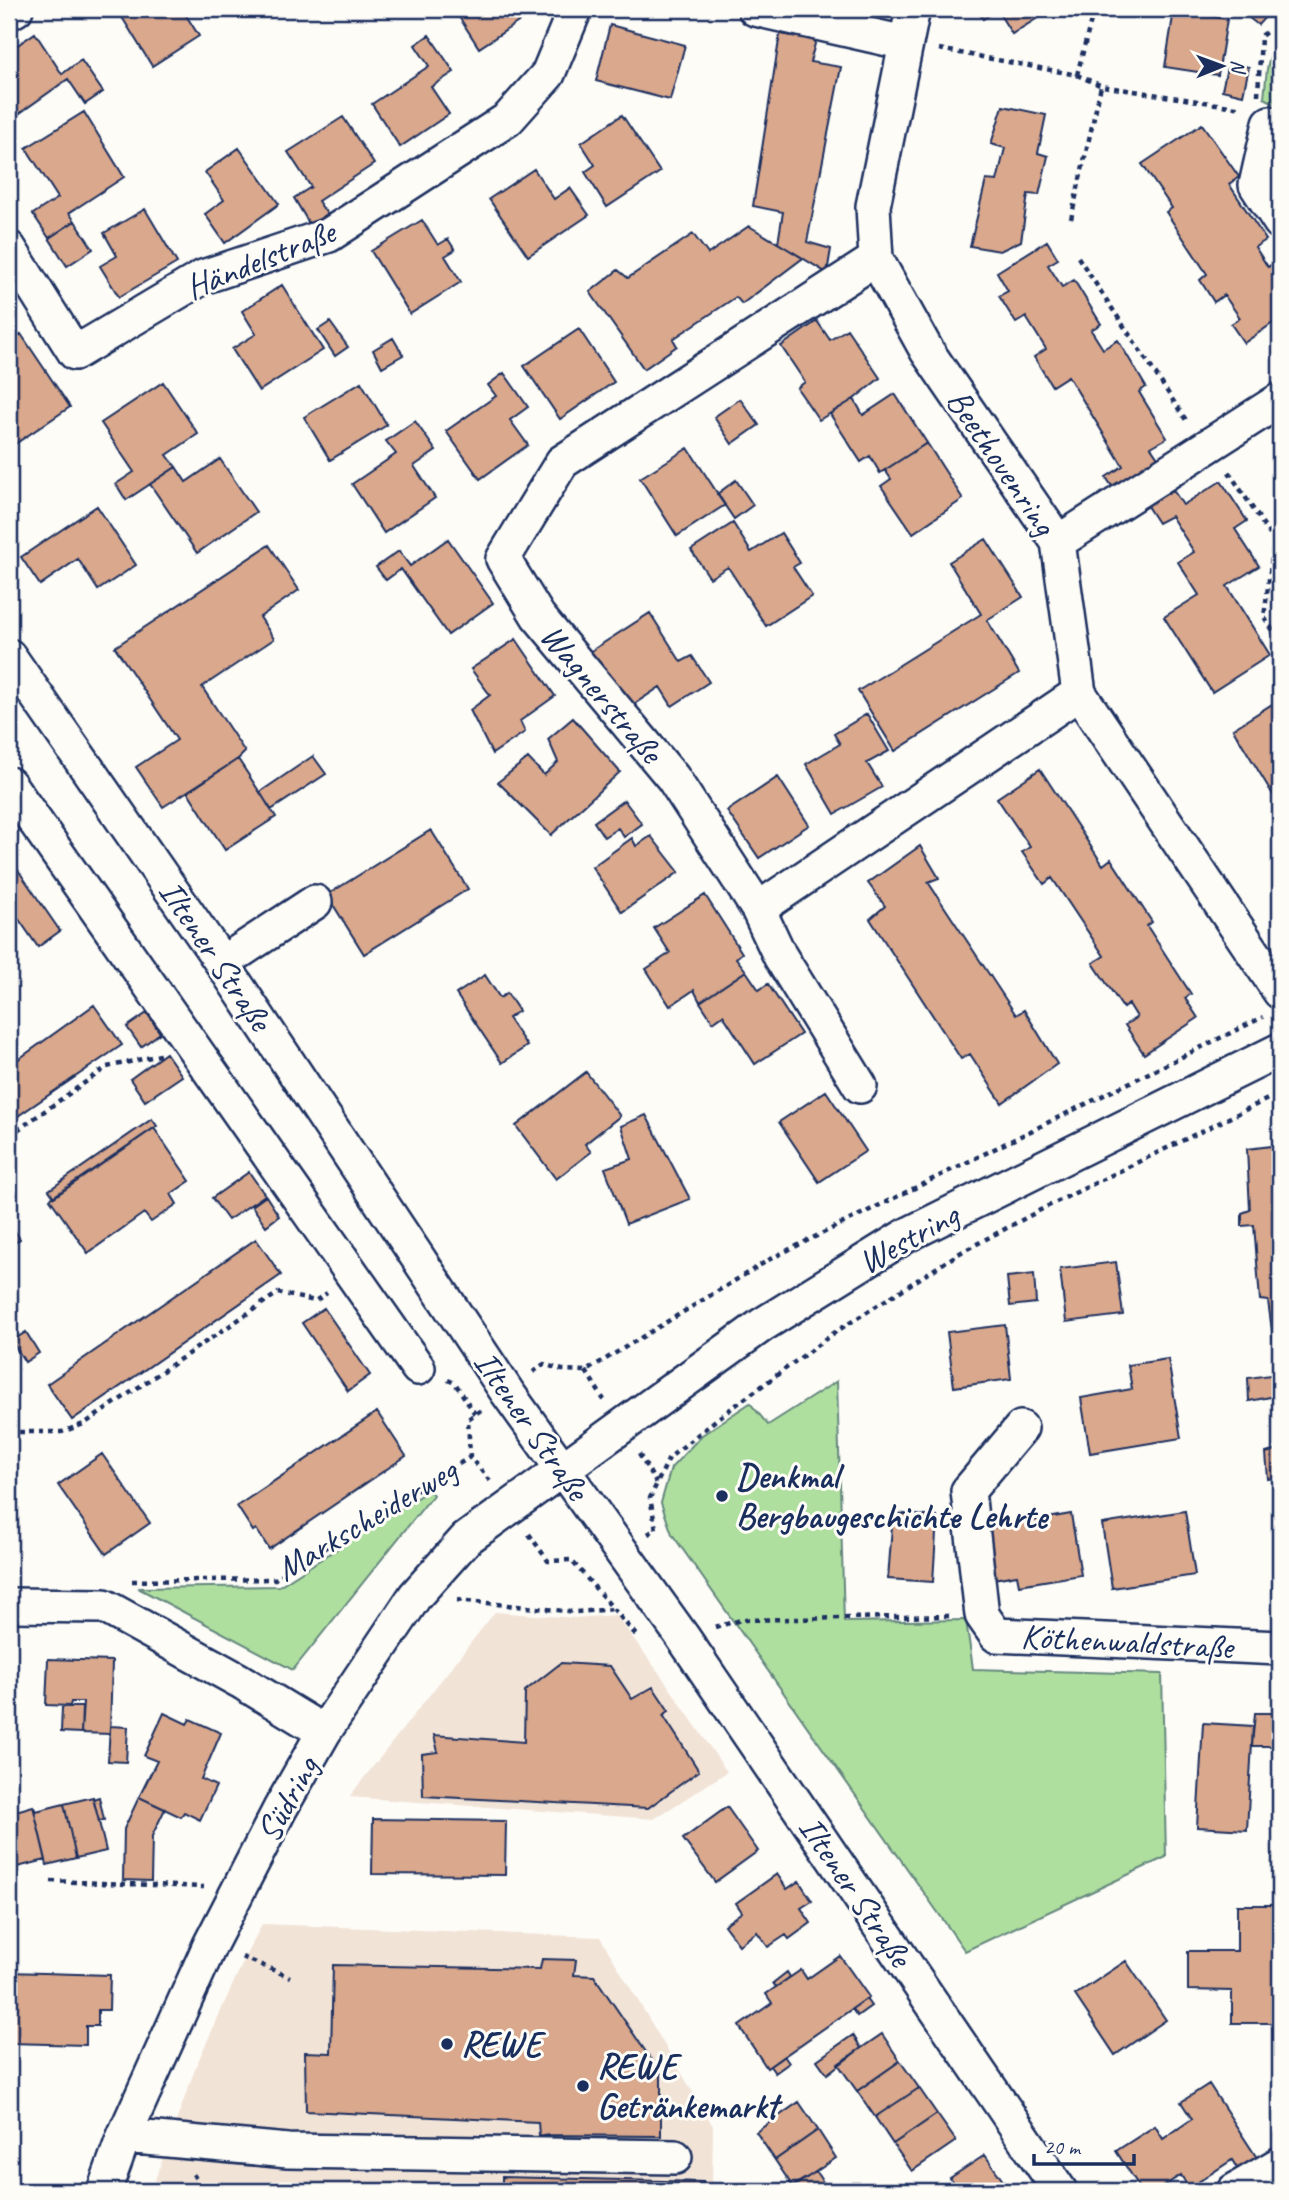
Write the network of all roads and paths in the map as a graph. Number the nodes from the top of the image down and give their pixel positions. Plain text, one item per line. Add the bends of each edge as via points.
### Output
1 (16, 9) edge
2 (575, 9) edge
3 (755, 9) edge
4 (913, 9) edge
5 (1094, 9) edge
6 (9, 13) edge
7 (1280, 22) edge
8 (905, 43) junction
9 (1077, 75) junction
10 (1102, 86) junction
11 (1267, 117) junction
12 (1071, 219) dead end
13 (1280, 222) edge
14 (9, 248) edge
15 (1078, 257) dead end
16 (876, 260) junction
17 (1280, 400) edge
18 (1208, 447) junction
19 (1058, 542) junction
20 (1280, 641) edge
21 (9, 656) edge
22 (1079, 693) junction
23 (9, 784) edge
24 (315, 902) dead end
25 (758, 909) junction
26 (222, 963) junction
27 (1274, 971) edge
28 (186, 1037) junction
29 (1280, 1050) edge
30 (860, 1086) dead end
31 (1280, 1093) edge
32 (9, 1136) edge
33 (354, 1276) junction
34 (418, 1368) joint
35 (586, 1371) dead end
36 (507, 1391) junction
37 (475, 1414) dead end
38 (1021, 1427) dead end
39 (9, 1432) edge
40 (470, 1457) dead end
41 (561, 1470) junction
42 (656, 1529) dead end
43 (415, 1596) junction
44 (9, 1605) edge
45 (104, 1606) junction
46 (616, 1609) dead end
47 (982, 1615) junction
48 (682, 1636) junction
49 (1280, 1648) edge
50 (324, 1732) junction
51 (51, 1881) dead end
52 (240, 1888) junction
53 (211, 1945) junction
54 (290, 1977) dead end
55 (124, 2136) junction
56 (675, 2157) dead end
57 (1280, 2164) edge
58 (104, 2191) edge
59 (1060, 2191) edge
60 (1234, 2191) edge

1 - 6 street
2 - 14 street, Händelstraße via 548,74 508,119 329,235 203,277 75,353
3 - 8 street
4 - 8 street, Beethovenring
5 - 9 path
7 - 11 path via 1261,36 1257,102
8 - 9 path
8 - 16 street, Beethovenring via 873,206
9 - 10 path
10 - 11 path
10 - 12 path
11 - 13 street via 1256,185
15 - 18 path
16 - 19 street, Beethovenring via 927,351
16 - 25 street, Wagnerstraße via 562,462 503,559 538,615 673,778
17 - 18 street
18 - 19 street
18 - 20 path via 1274,541 1264,617
19 - 22 street, Beethovenring
21 - 26 street, Iltener Straße
22 - 25 street
22 - 27 street, Beethovenring
23 - 28 street, Iltener Straße
24 - 26 street
25 - 30 street via 780,956
26 - 36 street, Iltener Straße
28 - 32 path, Iltener Straße via 160,1055 107,1067
28 - 33 street, Iltener Straße
29 - 41 street, Westring via 907,1235 762,1325
31 - 42 path via 958,1254 834,1333 669,1458 650,1498
33 - 34 street, Iltener Straße
33 - 39 path via 314,1301 278,1293 84,1424 62,1432
34 - 37 path via 455,1383
35 - 36 path via 544,1364
36 - 41 street, Iltener Straße
38 - 47 street, Köthenwaldstraße via 968,1491
40 - 45 path, Markscheiderweg via 275,1579 126,1582
41 - 43 street, Südring via 466,1539
41 - 48 street, Iltener Straße
43 - 46 path via 575,1612
43 - 50 street, Südring
44 - 45 street
45 - 50 street
47 - 48 path via 741,1620
47 - 49 street, Köthenwaldstraße via 996,1635
48 - 59 street, Iltener Straße
50 - 52 street, Südring
51 - 52 path
52 - 53 street, Südring
53 - 54 path
53 - 55 street, Südring
55 - 56 street via 288,2151
55 - 58 street, Südring
57 - 60 street

